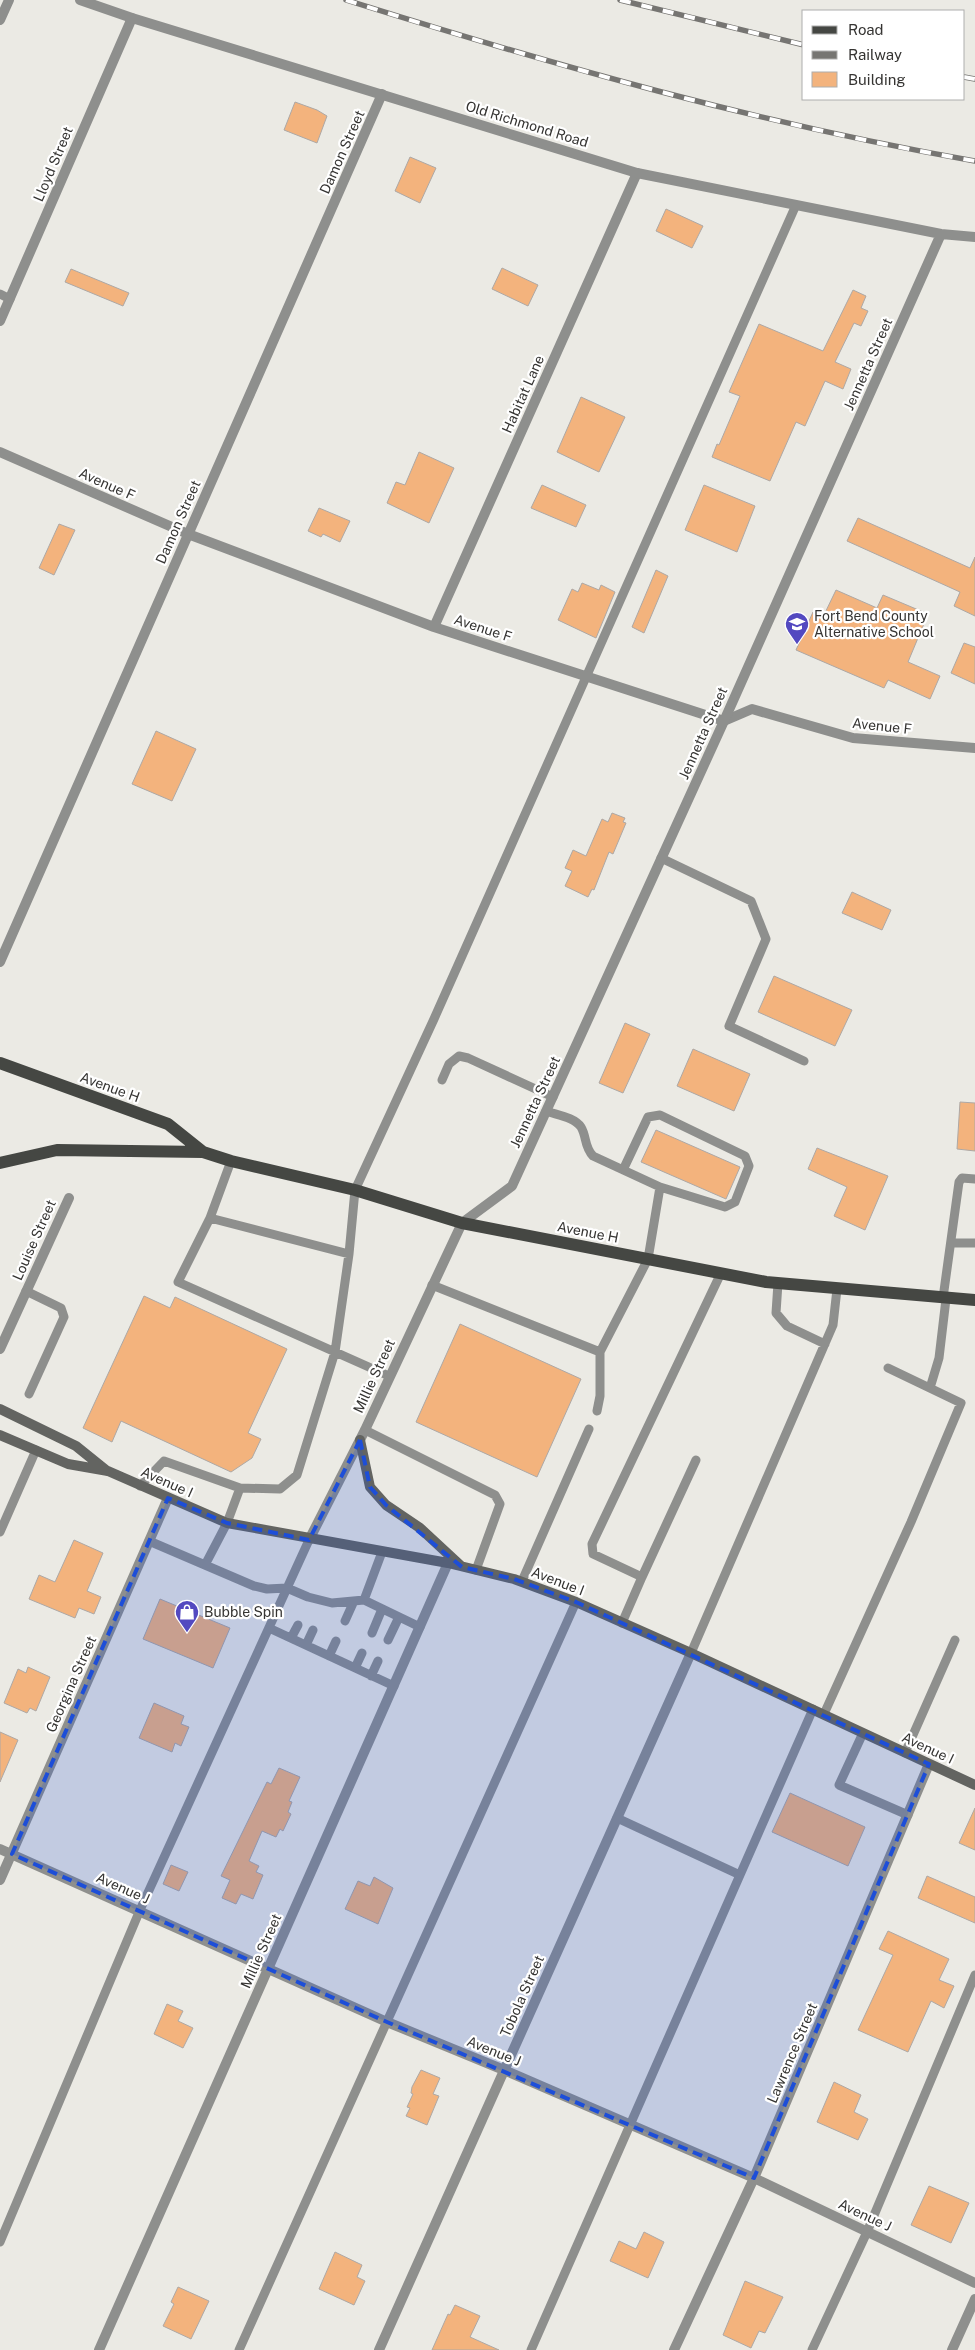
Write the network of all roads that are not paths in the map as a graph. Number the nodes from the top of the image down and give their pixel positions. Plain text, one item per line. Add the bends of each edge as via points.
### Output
1 (9, 0) edge
2 (80, 0) edge
3 (132, 18) junction
4 (0, 20) edge
5 (382, 94) junction
6 (637, 172) junction
7 (796, 206) junction
8 (942, 234) junction
9 (975, 237) edge
10 (5, 296) edge
11 (0, 321) edge
12 (0, 452) edge
13 (188, 534) junction
14 (434, 627) junction
15 (587, 677) junction
16 (724, 721) junction
17 (975, 748) edge
18 (661, 858) junction
19 (0, 962) edge
20 (804, 1061) dead end
21 (0, 1063) edge
22 (442, 1080) dead end
23 (553, 1096) junction
24 (546, 1111) junction
25 (203, 1152) junction
26 (232, 1161) junction
27 (0, 1163) edge
28 (623, 1170) junction
29 (975, 1179) edge
30 (660, 1188) junction
31 (355, 1190) junction
32 (68, 1198) dead end
33 (210, 1218) junction
34 (462, 1223) junction
35 (952, 1243) junction
36 (975, 1243) edge
37 (350, 1254) junction
38 (648, 1259) junction
39 (721, 1273) junction
40 (778, 1283) junction
41 (432, 1285) junction
42 (837, 1289) junction
43 (26, 1291) junction
44 (945, 1299) junction
45 (975, 1300) edge
46 (825, 1344) junction
47 (0, 1349) edge
48 (335, 1352) junction
49 (600, 1352) junction
50 (888, 1368) dead end
51 (388, 1376) junction
52 (930, 1388) junction
53 (29, 1394) dead end
54 (0, 1409) edge
55 (597, 1411) dead end
56 (589, 1429) dead end
57 (365, 1430) junction
58 (0, 1435) edge
59 (360, 1440) junction
60 (36, 1450) junction
61 (696, 1460) dead end
62 (108, 1471) junction
63 (140, 1486) junction
64 (240, 1488) junction
65 (168, 1498) junction
66 (227, 1523) junction
67 (0, 1532) edge
68 (309, 1540) junction
69 (149, 1541) junction
70 (382, 1552) junction
71 (448, 1564) junction
72 (205, 1565) junction
73 (462, 1566) junction
74 (476, 1570) junction
75 (642, 1577) junction
76 (522, 1581) junction
77 (287, 1588) junction
78 (364, 1600) junction
79 (354, 1601) junction
80 (326, 1602) junction
81 (576, 1602) junction
82 (382, 1609) junction
83 (322, 1611) dead end
84 (399, 1617) junction
85 (345, 1621) dead end
86 (622, 1623) junction
87 (298, 1624) dead end
88 (420, 1627) junction
89 (269, 1628) junction
90 (313, 1630) dead end
91 (372, 1633) dead end
92 (292, 1638) junction
93 (388, 1640) dead end
94 (955, 1640) dead end
95 (336, 1641) dead end
96 (306, 1645) junction
97 (362, 1653) dead end
98 (691, 1653) junction
99 (329, 1656) junction
100 (378, 1660) dead end
101 (355, 1668) junction
102 (371, 1676) junction
103 (394, 1686) junction
104 (813, 1709) junction
105 (824, 1714) junction
106 (863, 1732) junction
107 (905, 1753) junction
108 (929, 1764) junction
109 (975, 1785) edge
110 (908, 1815) junction
111 (617, 1818) junction
112 (0, 1849) edge
113 (12, 1854) junction
114 (740, 1875) junction
115 (0, 1880) edge
116 (140, 1910) junction
117 (268, 1969) junction
118 (975, 1975) edge
119 (387, 2022) junction
120 (504, 2070) junction
121 (630, 2125) junction
122 (754, 2178) junction
123 (867, 2232) junction
124 (0, 2242) edge
125 (975, 2283) edge
126 (975, 2299) edge
127 (99, 2350) edge
128 (239, 2350) edge
129 (379, 2350) edge
130 (531, 2350) edge
131 (674, 2350) edge
132 (812, 2350) edge
133 (952, 2350) edge

1 - 4 street
2 - 3 street, Old Richmond Road
3 - 5 street, Old Richmond Road
3 - 10 street, Lloyd Street
5 - 6 street, Old Richmond Road
5 - 13 street, Damon Street
6 - 7 street, Old Richmond Road
6 - 14 street, Habitat Lane
7 - 8 street, Old Richmond Road
7 - 15 lane
8 - 9 street, Old Richmond Road
8 - 16 street, Jennetta Street
10 - 11 street, Lloyd Street
12 - 13 street, Avenue F
13 - 14 street, Avenue F
13 - 19 street, Damon Street
14 - 15 street, Avenue F
15 - 16 street, Avenue F
15 - 31 lane
16 - 17 street, Avenue F via 752,709 853,738
16 - 18 street, Jennetta Street
18 - 20 lane via 752,901 766,939 729,1026
18 - 23 street, Jennetta Street
21 - 25 main road, Avenue H via 168,1124
22 - 23 lane via 449,1064 459,1056
23 - 24 street, Jennetta Street
24 - 28 lane via 574,1120 582,1128 586,1150
24 - 34 street, Jennetta Street via 512,1186
25 - 26 main road, Avenue H
25 - 27 main road, Avenue H via 57,1150
26 - 31 main road, Avenue H
26 - 33 lane
28 - 30 lane
28 - 30 lane via 648,1117 660,1115 745,1156 749,1166 735,1202 725,1207
29 - 35 lane via 962,1178 959,1182
30 - 38 lane
31 - 34 main road, Avenue H
31 - 37 lane
32 - 43 street, Louise Street
33 - 37 lane
33 - 48 lane via 178,1282
34 - 38 main road, Avenue H
34 - 41 street, Millie Street
35 - 36 lane
35 - 44 lane
37 - 48 lane
38 - 39 main road, Avenue H
38 - 49 lane
39 - 40 main road, Avenue H
39 - 75 lane via 592,1544 593,1554
40 - 42 main road, Avenue H
40 - 46 lane via 776,1313 787,1326
41 - 49 lane
41 - 51 street, Millie Street
42 - 44 main road, Avenue H
42 - 46 lane via 833,1325
43 - 47 street, Louise Street
43 - 53 lane via 61,1308 64,1317
44 - 45 main road, Avenue H
44 - 52 lane via 938,1358
46 - 98 lane
48 - 51 lane
48 - 64 lane via 297,1474 280,1489
49 - 55 lane
50 - 52 lane
51 - 57 street, Millie Street
52 - 105 lane via 961,1403
54 - 62 main road, Avenue I via 76,1446
56 - 76 lane
57 - 59 street, Millie Street
57 - 74 lane via 496,1495 500,1504
58 - 60 main road, Avenue I
59 - 68 street, Millie Street
59 - 73 main road via 370,1487 386,1505 420,1528
60 - 62 main road, Avenue I via 68,1464
60 - 67 lane
61 - 75 lane
62 - 63 main road, Avenue I
63 - 64 lane via 164,1461
63 - 65 main road, Avenue I
64 - 66 lane
65 - 66 main road, Avenue I
65 - 69 street, Georgina Street
66 - 68 main road, Avenue I
66 - 72 lane
68 - 70 main road, Avenue I
68 - 77 lane
69 - 72 lane
69 - 113 street, Georgina Street
70 - 71 main road, Avenue I
70 - 78 lane
71 - 73 main road, Avenue I
71 - 88 street, Millie Street
72 - 77 lane via 254,1586
73 - 74 main road, Avenue I
74 - 76 main road, Avenue I
75 - 86 lane
76 - 81 main road, Avenue I
77 - 80 lane via 308,1601
77 - 89 lane
78 - 79 lane
78 - 82 lane
79 - 80 lane
79 - 85 lane
80 - 83 lane
81 - 86 main road, Avenue I
81 - 119 lane
82 - 84 lane
82 - 91 lane
84 - 88 lane
84 - 93 lane
86 - 98 main road, Avenue I
87 - 92 lane
88 - 103 street, Millie Street
89 - 92 lane
89 - 116 lane
90 - 96 lane
92 - 96 lane
94 - 107 lane
95 - 99 lane
96 - 99 lane
97 - 101 lane
98 - 104 main road, Avenue I
98 - 111 street, Tobola Street
99 - 101 lane
100 - 102 lane
101 - 102 lane
102 - 103 lane
103 - 117 street, Millie Street
104 - 105 main road, Avenue I
104 - 114 lane
105 - 106 main road, Avenue I
106 - 107 main road, Avenue I
106 - 110 lane via 839,1785
107 - 108 main road, Avenue I
108 - 109 main road, Avenue I
108 - 110 street, Lawrence Street
110 - 122 street, Lawrence Street
111 - 114 lane
111 - 120 street, Tobola Street
112 - 113 street, Avenue J
113 - 115 street, Georgina Street
113 - 116 street, Avenue J
114 - 121 lane
116 - 117 street, Avenue J
116 - 124 lane
117 - 119 street, Avenue J
117 - 127 street, Millie Street
118 - 123 lane
119 - 120 street, Avenue J
119 - 128 lane
120 - 121 street, Avenue J
120 - 129 street, Tobola Street
121 - 122 street, Avenue J
121 - 130 lane
122 - 123 street, Avenue J
122 - 131 street, Lawrence Street
123 - 125 street, Avenue J
123 - 132 lane
126 - 133 street

